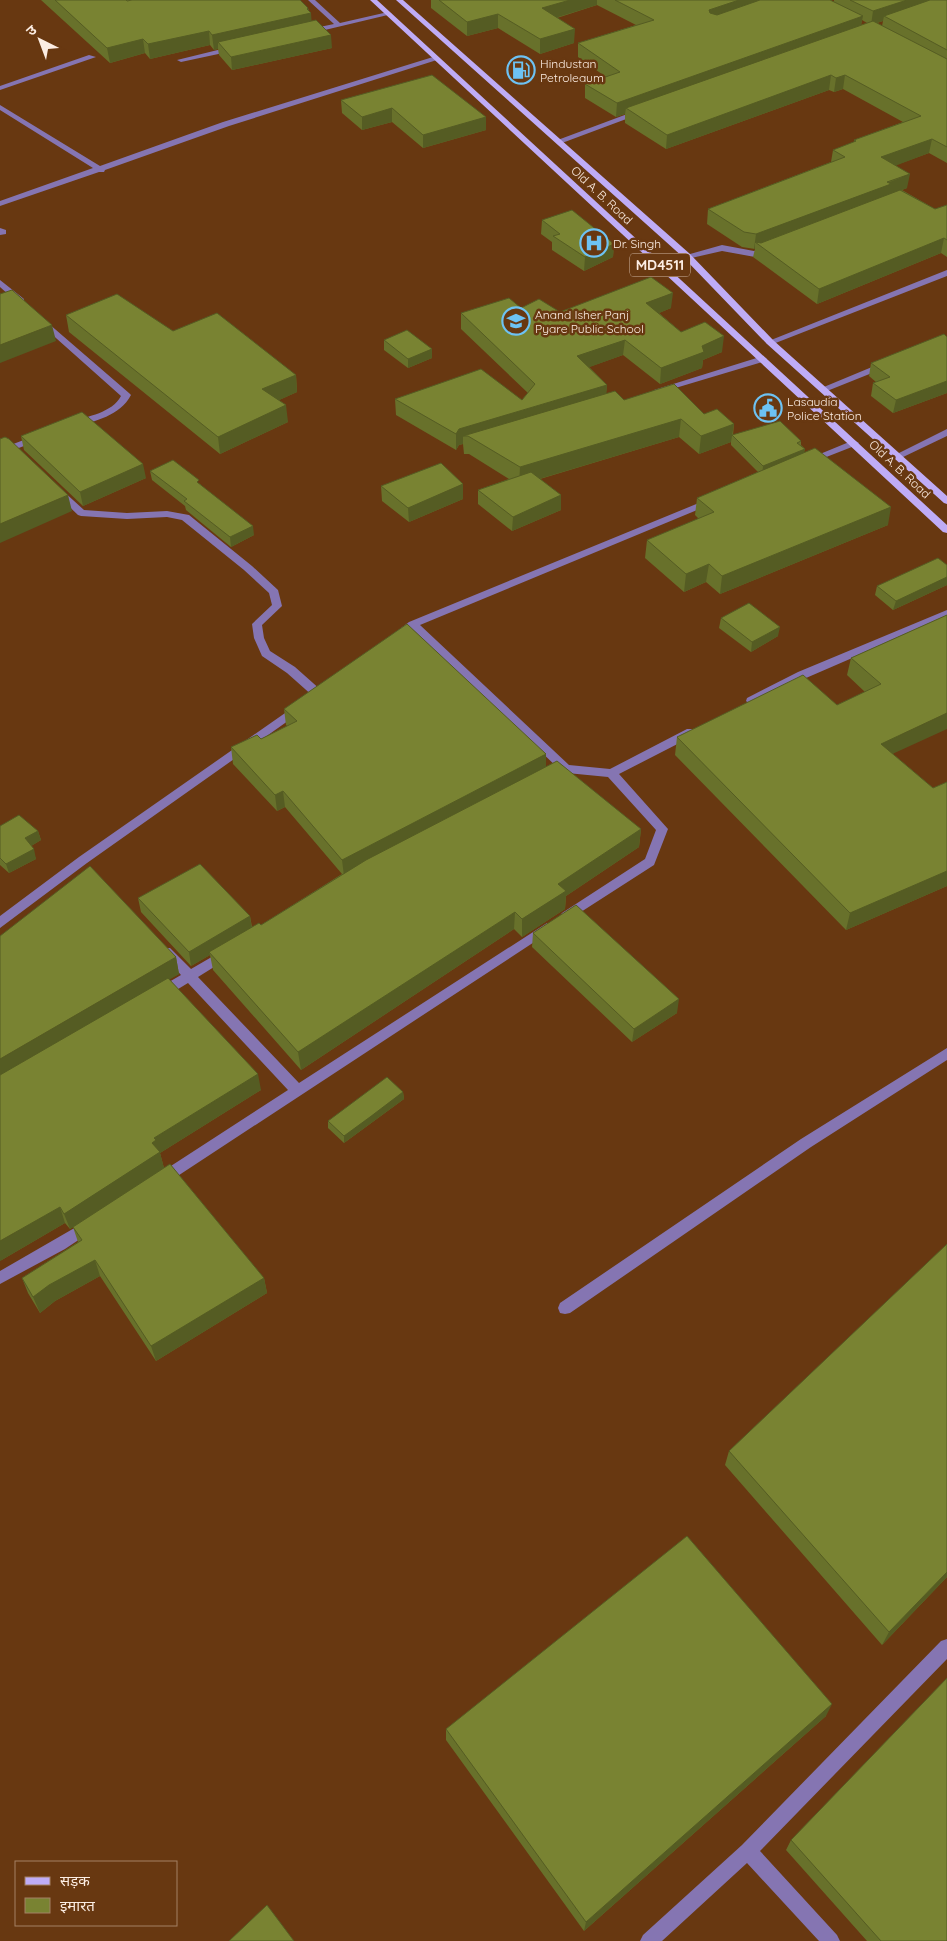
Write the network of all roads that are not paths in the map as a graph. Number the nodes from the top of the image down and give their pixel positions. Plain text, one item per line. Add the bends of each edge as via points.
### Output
1 (311, 0) edge
2 (373, 0) edge
3 (399, 0) edge
4 (388, 14) junction
5 (339, 25) junction
6 (302, 33) edge
7 (246, 46) edge
8 (92, 57) dead end
9 (436, 59) junction
10 (181, 60) dead end
11 (0, 88) edge
12 (0, 107) edge
13 (652, 108) edge
14 (559, 141) junction
15 (101, 170) junction
16 (0, 204) edge
17 (782, 244) edge
18 (687, 256) junction
19 (947, 272) edge
20 (0, 283) edge
21 (770, 342) junction
22 (763, 359) junction
23 (894, 361) edge
24 (824, 389) junction
25 (650, 393) edge
26 (64, 428) edge
27 (947, 432) edge
28 (47, 434) edge
29 (854, 443) junction
30 (0, 452) edge
31 (898, 456) junction
32 (802, 464) edge
33 (53, 486) edge
34 (723, 496) edge
35 (947, 501) edge
36 (947, 530) edge
37 (947, 613) edge
38 (413, 624) junction
39 (389, 641) edge
40 (741, 706) edge
41 (698, 729) edge
42 (566, 769) junction
43 (611, 773) junction
44 (538, 782) edge
45 (0, 923) edge
46 (156, 940) edge
47 (239, 946) edge
48 (189, 976) junction
49 (146, 1002) edge
50 (947, 1053) edge
51 (298, 1091) junction
52 (150, 1186) edge
53 (101, 1218) edge
54 (0, 1278) edge
55 (565, 1308) dead end
56 (947, 1647) edge
57 (748, 1851) junction
58 (649, 1941) edge
59 (832, 1941) edge

1 - 5 street
2 - 4 main road, Old A. B. Road / MD4511
3 - 14 main road, Old A. B. Road / MD4511
4 - 5 street
4 - 9 main road, Old A. B. Road / MD4511
5 - 6 street
7 - 10 street
8 - 11 street
9 - 15 street via 226,124
9 - 22 main road, Old A. B. Road / MD4511
12 - 15 street
13 - 14 street
14 - 18 main road, Old A. B. Road / MD4511
15 - 16 street
17 - 18 street via 755,254 722,248
18 - 21 main road, Old A. B. Road / MD4511
19 - 21 street
20 - 26 street via 126,395 124,401 108,412
21 - 24 main road, Old A. B. Road / MD4511
22 - 25 street
22 - 29 main road, Old A. B. Road / MD4511
23 - 24 street
24 - 31 main road, Old A. B. Road / MD4511
27 - 31 street
28 - 30 street
29 - 32 street
29 - 36 main road, Old A. B. Road / MD4511
31 - 35 main road, Old A. B. Road / MD4511
33 - 45 street via 81,513 166,514 185,517 203,530 274,592 277,606 257,624 266,652 322,691
34 - 38 street
37 - 40 street via 802,675
38 - 39 street
38 - 42 street
41 - 43 street
42 - 43 street
42 - 44 street
43 - 51 street via 662,829 650,862
46 - 48 street
47 - 48 street
48 - 49 street
48 - 51 street
50 - 55 street via 806,1143
51 - 52 street
53 - 54 street
56 - 57 street
57 - 58 street
57 - 59 street

